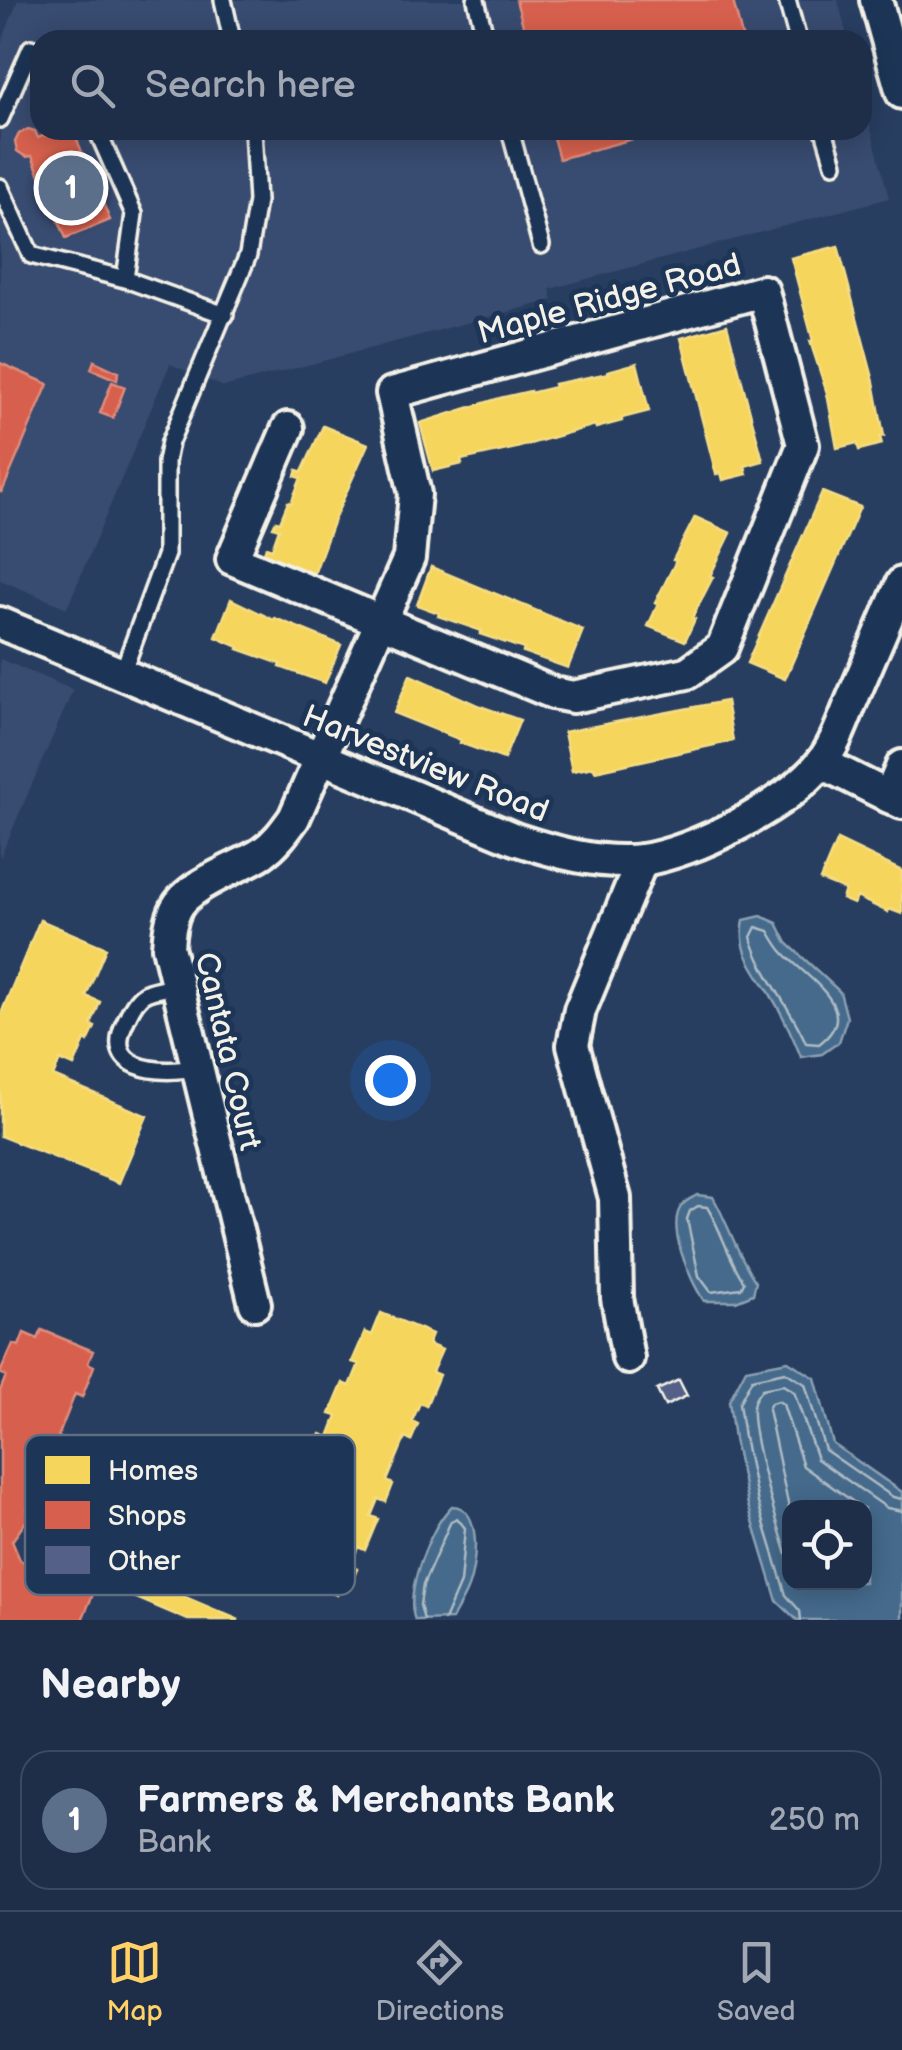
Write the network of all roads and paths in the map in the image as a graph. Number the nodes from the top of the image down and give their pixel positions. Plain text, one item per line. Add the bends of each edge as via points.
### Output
1 (222, 0) edge
2 (476, 0) edge
3 (787, 0) edge
4 (876, 0) edge
5 (230, 30) edge
6 (484, 30) edge
7 (795, 30) edge
8 (30, 50) edge
9 (902, 93) edge
10 (0, 118) edge
11 (101, 140) edge
12 (254, 140) edge
13 (513, 140) edge
14 (827, 140) edge
15 (834, 164) dead end
16 (0, 187) edge
17 (6, 220) edge
18 (541, 245) dead end
19 (124, 280) junction
20 (225, 315) junction
21 (288, 428) dead end
22 (902, 583) edge
23 (382, 622) junction
24 (0, 623) edge
25 (122, 674) junction
26 (320, 758) junction
27 (822, 763) junction
28 (902, 766) edge
29 (895, 800) edge
30 (642, 860) junction
31 (177, 986) junction
32 (196, 1068) junction
33 (255, 1304) dead end
34 (628, 1358) dead end

1 - 5 lane
2 - 6 lane
3 - 7 lane
4 - 9 street
8 - 10 lane
11 - 19 lane via 134,214
12 - 20 lane via 257,201 248,256
13 - 18 lane
14 - 15 lane
16 - 17 lane
17 - 19 lane via 31,255
19 - 20 lane
20 - 25 lane via 170,442 166,554
21 - 23 street via 232,559
22 - 27 street
23 - 23 street, Maple Ridge Road via 408,558 415,494 392,393 763,291 803,445 722,648 707,662 687,674 573,697
23 - 26 street, Maple Ridge Road
24 - 25 street, Harvestview Road
25 - 26 street, Harvestview Road
26 - 30 street, Harvestview Road via 542,848
26 - 31 street, Cantata Court via 279,839 177,904 168,947
27 - 29 street
27 - 30 street, Harvestview Road via 747,821
28 - 29 street
30 - 34 street via 580,1010 574,1045 615,1198 617,1298
31 - 32 street, Cantata Court
31 - 32 lane via 138,999 117,1036 118,1049 128,1061 167,1073
32 - 33 street, Cantata Court

